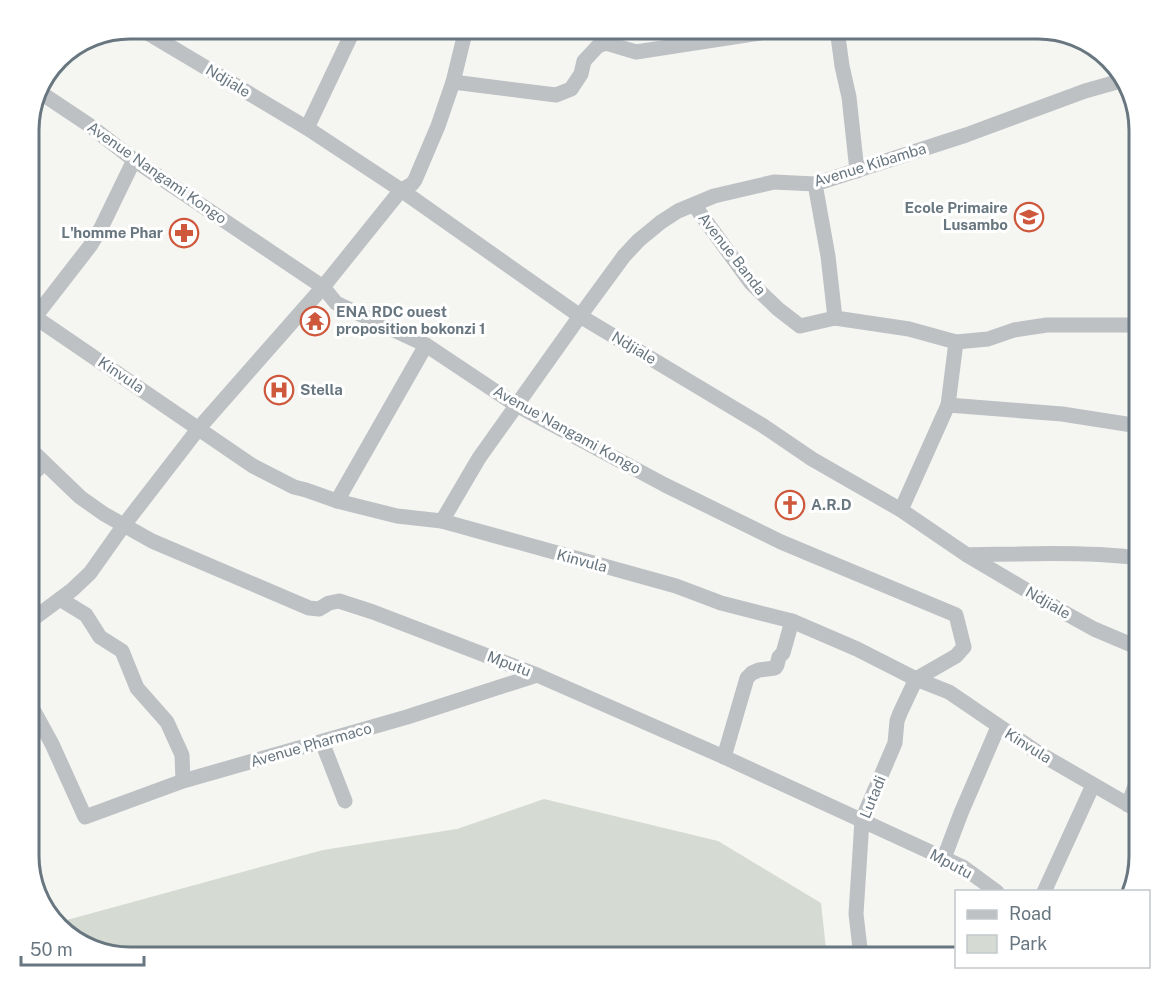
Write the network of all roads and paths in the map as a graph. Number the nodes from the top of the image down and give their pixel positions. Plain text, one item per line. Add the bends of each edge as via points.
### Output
1 (159, 39) edge
2 (349, 39) edge
3 (463, 39) edge
4 (717, 39) edge
5 (838, 39) edge
6 (453, 82) junction
7 (1116, 82) edge
8 (46, 95) edge
9 (307, 128) junction
10 (134, 160) junction
11 (856, 171) junction
12 (815, 184) junction
13 (401, 190) junction
14 (694, 205) junction
15 (323, 287) junction
16 (39, 307) edge
17 (580, 316) junction
18 (835, 318) junction
19 (39, 320) edge
20 (1129, 325) edge
21 (956, 342) junction
22 (426, 345) junction
23 (516, 405) junction
24 (948, 405) junction
25 (1129, 424) edge
26 (199, 428) junction
27 (39, 458) edge
28 (44, 463) junction
29 (39, 468) edge
30 (337, 501) junction
31 (901, 510) junction
32 (442, 521) junction
33 (124, 525) junction
34 (967, 555) junction
35 (1129, 557) edge
36 (60, 599) junction
37 (39, 615) edge
38 (792, 621) junction
39 (1129, 643) edge
40 (537, 675) junction
41 (916, 678) junction
42 (39, 720) edge
43 (998, 727) junction
44 (322, 742) junction
45 (724, 757) junction
46 (183, 782) junction
47 (1093, 785) junction
48 (345, 801) dead end
49 (1129, 805) edge
50 (862, 820) junction
51 (944, 858) junction
52 (996, 890) edge
53 (1044, 890) edge
54 (860, 947) edge

1 - 9 street, Ndjiale
2 - 9 street
3 - 6 street
4 - 6 street via 636,52 606,43 584,61 571,88 556,96
5 - 11 street
6 - 13 street via 415,180
7 - 11 street, Avenue Kibamba
8 - 10 street, Avenue Nangami Kongo
9 - 13 street, Ndjiale
10 - 15 street, Avenue Nangami Kongo
10 - 16 street via 90,246
11 - 12 street, Avenue Kibamba
12 - 14 street, Avenue Kibamba via 774,182 714,196
12 - 18 street
13 - 15 street
13 - 17 street, Ndjiale
14 - 17 street, Avenue Kibamba via 661,222 639,240
14 - 18 street, Avenue Banda via 752,283 778,309 800,326
15 - 22 street, Avenue Nangami Kongo via 336,303
15 - 26 street
17 - 23 street, Avenue Kibamba
17 - 31 street, Ndjiale
18 - 21 street via 909,329
19 - 26 street, Kinvula
20 - 21 street via 1047,325
21 - 24 street
22 - 23 street, Avenue Nangami Kongo
22 - 30 street
23 - 32 street, Avenue Kibamba
23 - 41 street, Avenue Nangami Kongo via 780,542 956,615 964,647 956,656
24 - 25 street via 1062,414
24 - 31 street
26 - 30 street, Kinvula via 273,477
26 - 33 street
27 - 28 street, Mputu
28 - 29 street
28 - 33 street, Mputu via 80,497
30 - 32 street, Kinvula via 397,516
31 - 34 street, Ndjiale
32 - 38 street, Kinvula
33 - 36 street via 90,573
33 - 40 street, Mputu via 309,608 319,609 339,601
34 - 35 street
34 - 39 street, Ndjiale via 1094,629
36 - 37 street
36 - 46 street via 86,615 100,637 122,651 136,688 168,722 182,755
38 - 41 street, Kinvula
38 - 45 street via 775,668 759,670 747,678
40 - 44 street, Avenue Pharmaco
40 - 45 street, Mputu
41 - 43 street, Kinvula via 949,692
41 - 50 street, Lutadi via 900,713 895,742
42 - 46 street, Avenue Pharmaco via 85,817
43 - 47 street, Kinvula
43 - 51 street
44 - 46 street, Avenue Pharmaco
44 - 48 street
45 - 50 street, Mputu
47 - 49 street, Kinvula
47 - 53 street
50 - 51 street, Mputu
50 - 54 street, Lutadi via 856,914
51 - 52 street, Mputu

